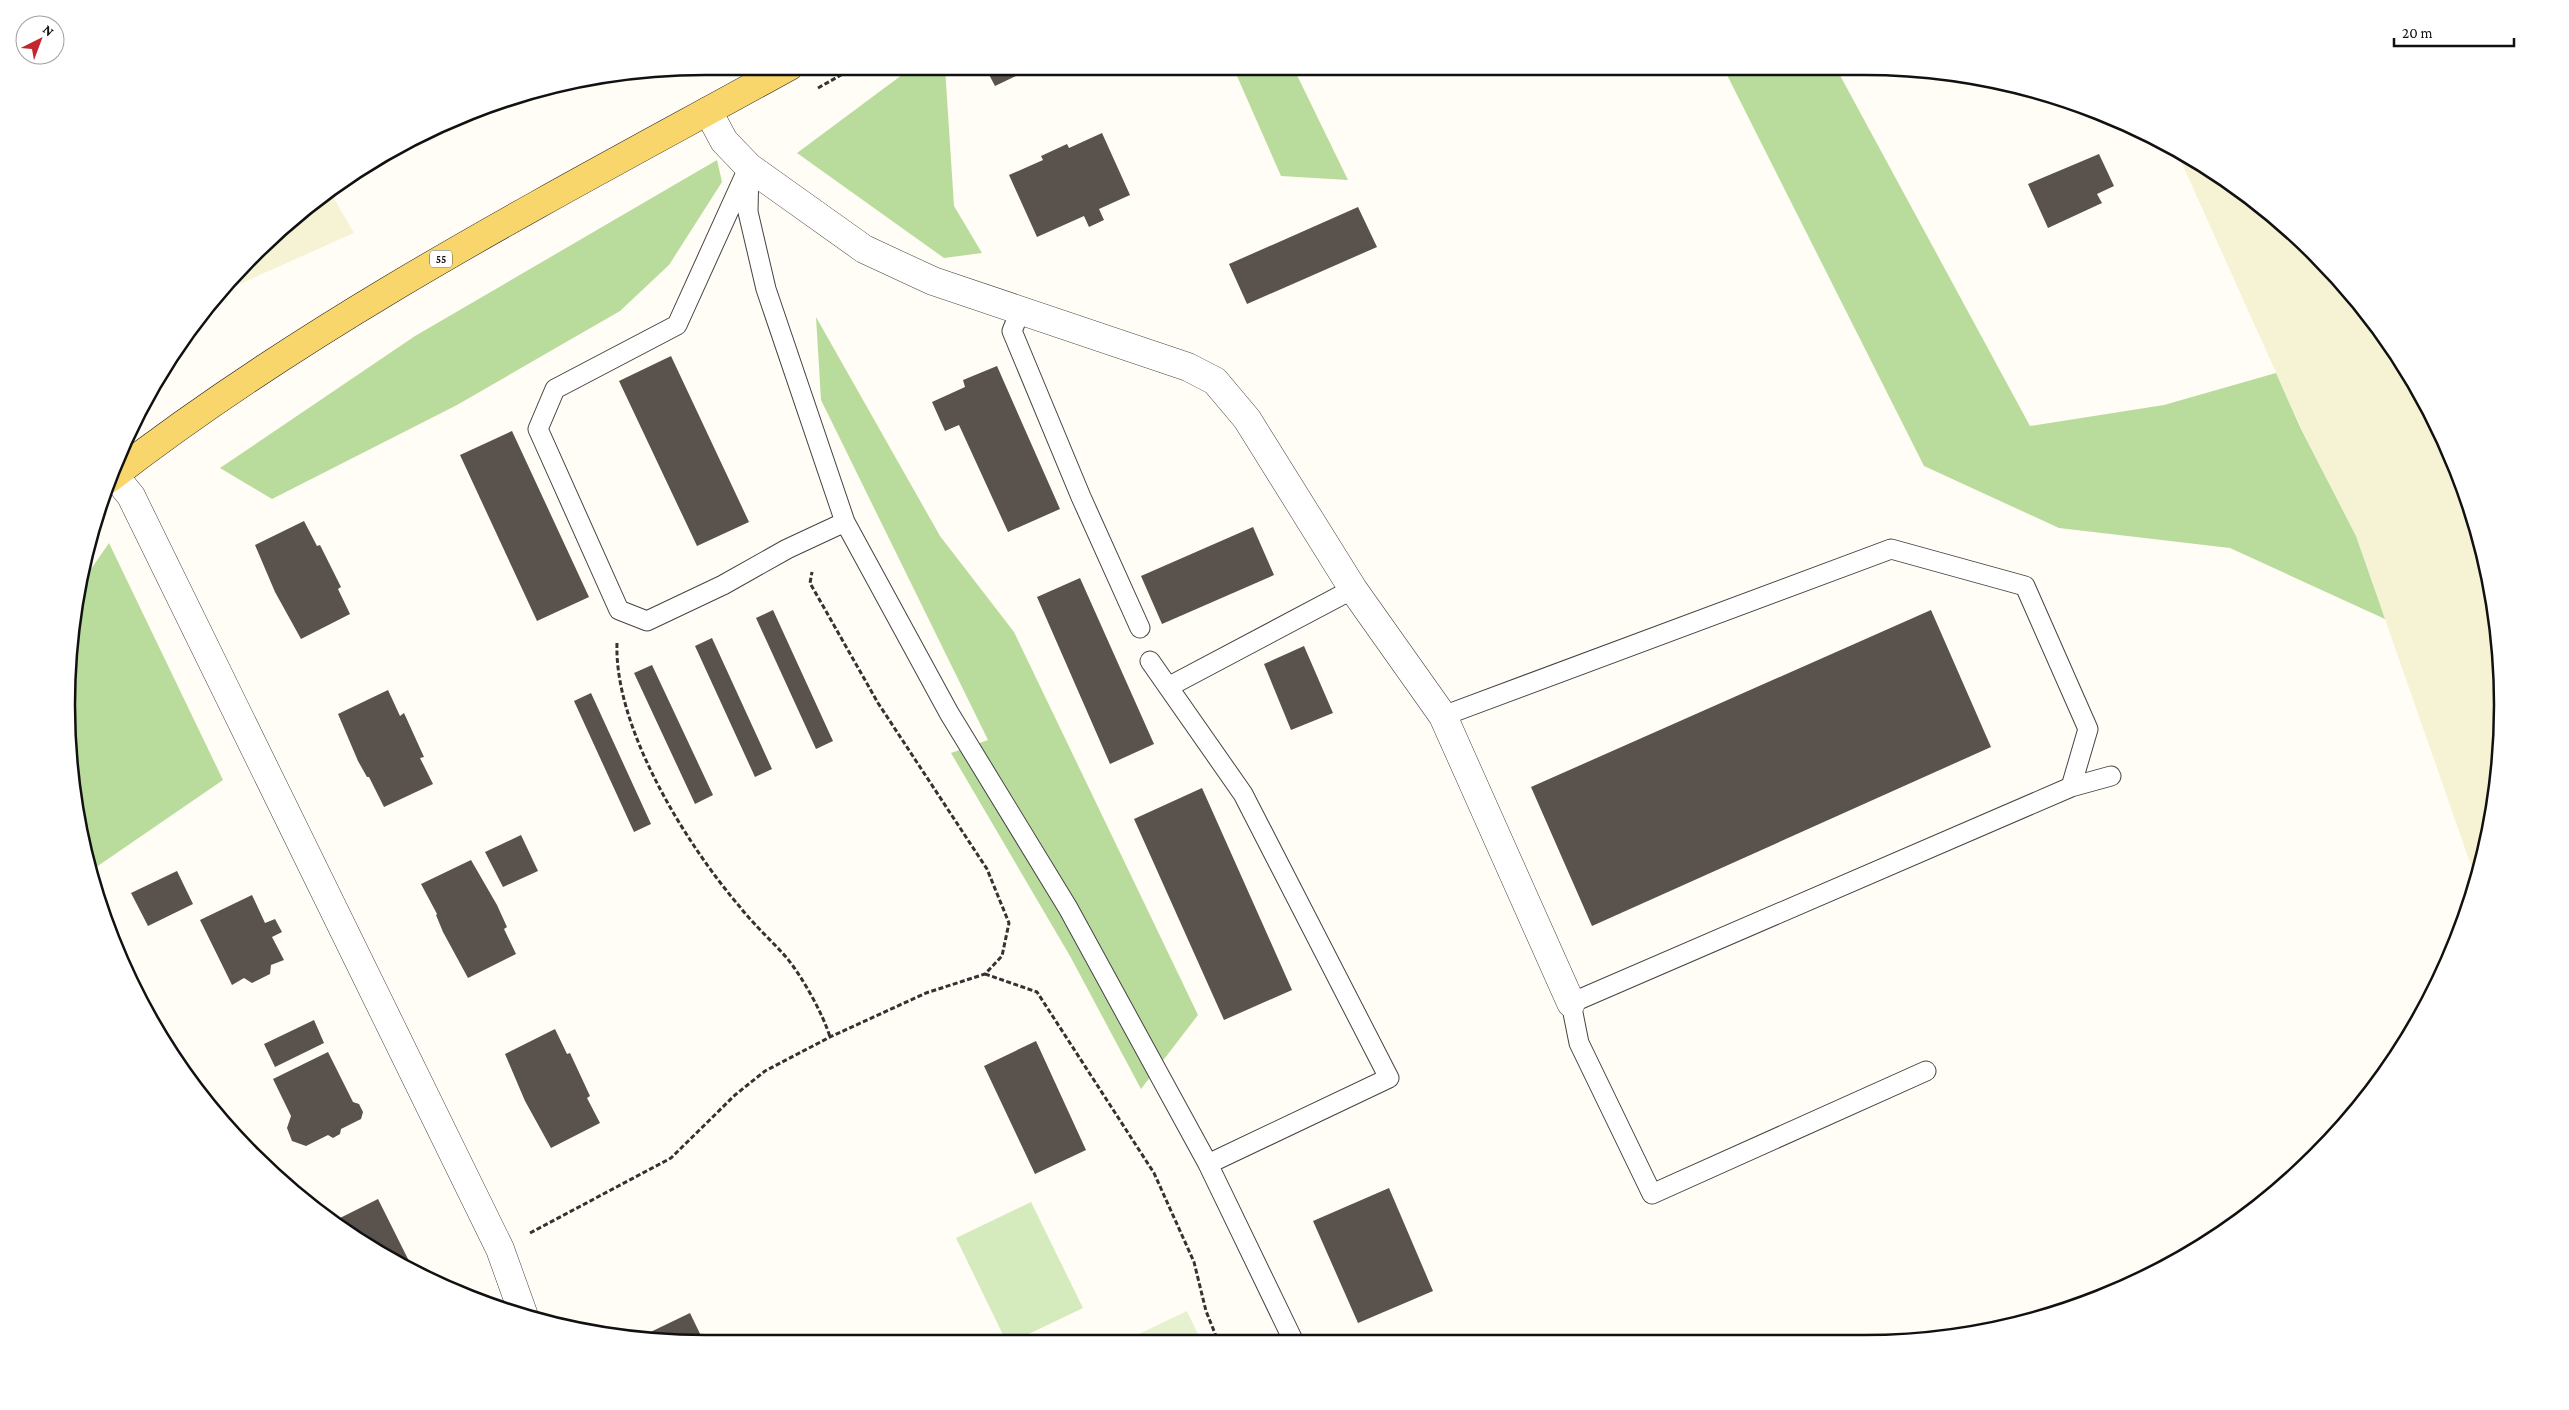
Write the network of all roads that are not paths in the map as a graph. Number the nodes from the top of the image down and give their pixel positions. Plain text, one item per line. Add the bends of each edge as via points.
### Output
1 (774, 75) edge
2 (708, 111) junction
3 (749, 167) junction
4 (1021, 310) junction
5 (121, 470) edge
6 (116, 482) edge
7 (845, 522) junction
8 (1353, 589) junction
9 (1140, 628) dead end
10 (1150, 661) dead end
11 (1168, 686) junction
12 (1444, 716) junction
13 (2111, 776) dead end
14 (2071, 787) junction
15 (1571, 1003) junction
16 (1926, 1071) dead end
17 (1208, 1164) junction
18 (521, 1308) edge
19 (1291, 1335) edge

1 - 2 main road, 55
2 - 3 street via 724,141
2 - 5 main road, 55 via 391,288 253,377
3 - 4 street via 864,249 933,281
3 - 7 lane via 748,212 766,288
3 - 7 lane via 677,325 555,389 538,429 618,610 647,621 723,585 787,548
4 - 8 street via 1188,367 1215,381 1247,419
4 - 9 lane via 1012,331
6 - 18 street via 131,496 500,1249
7 - 17 lane via 949,713 1068,908
8 - 11 lane
8 - 12 street
10 - 11 lane
11 - 17 lane via 1243,794 1390,1078
12 - 14 lane via 1891,549 2025,586 2088,729
12 - 15 street
13 - 14 lane
14 - 15 lane
15 - 16 lane via 1579,1043 1652,1194
17 - 19 lane

